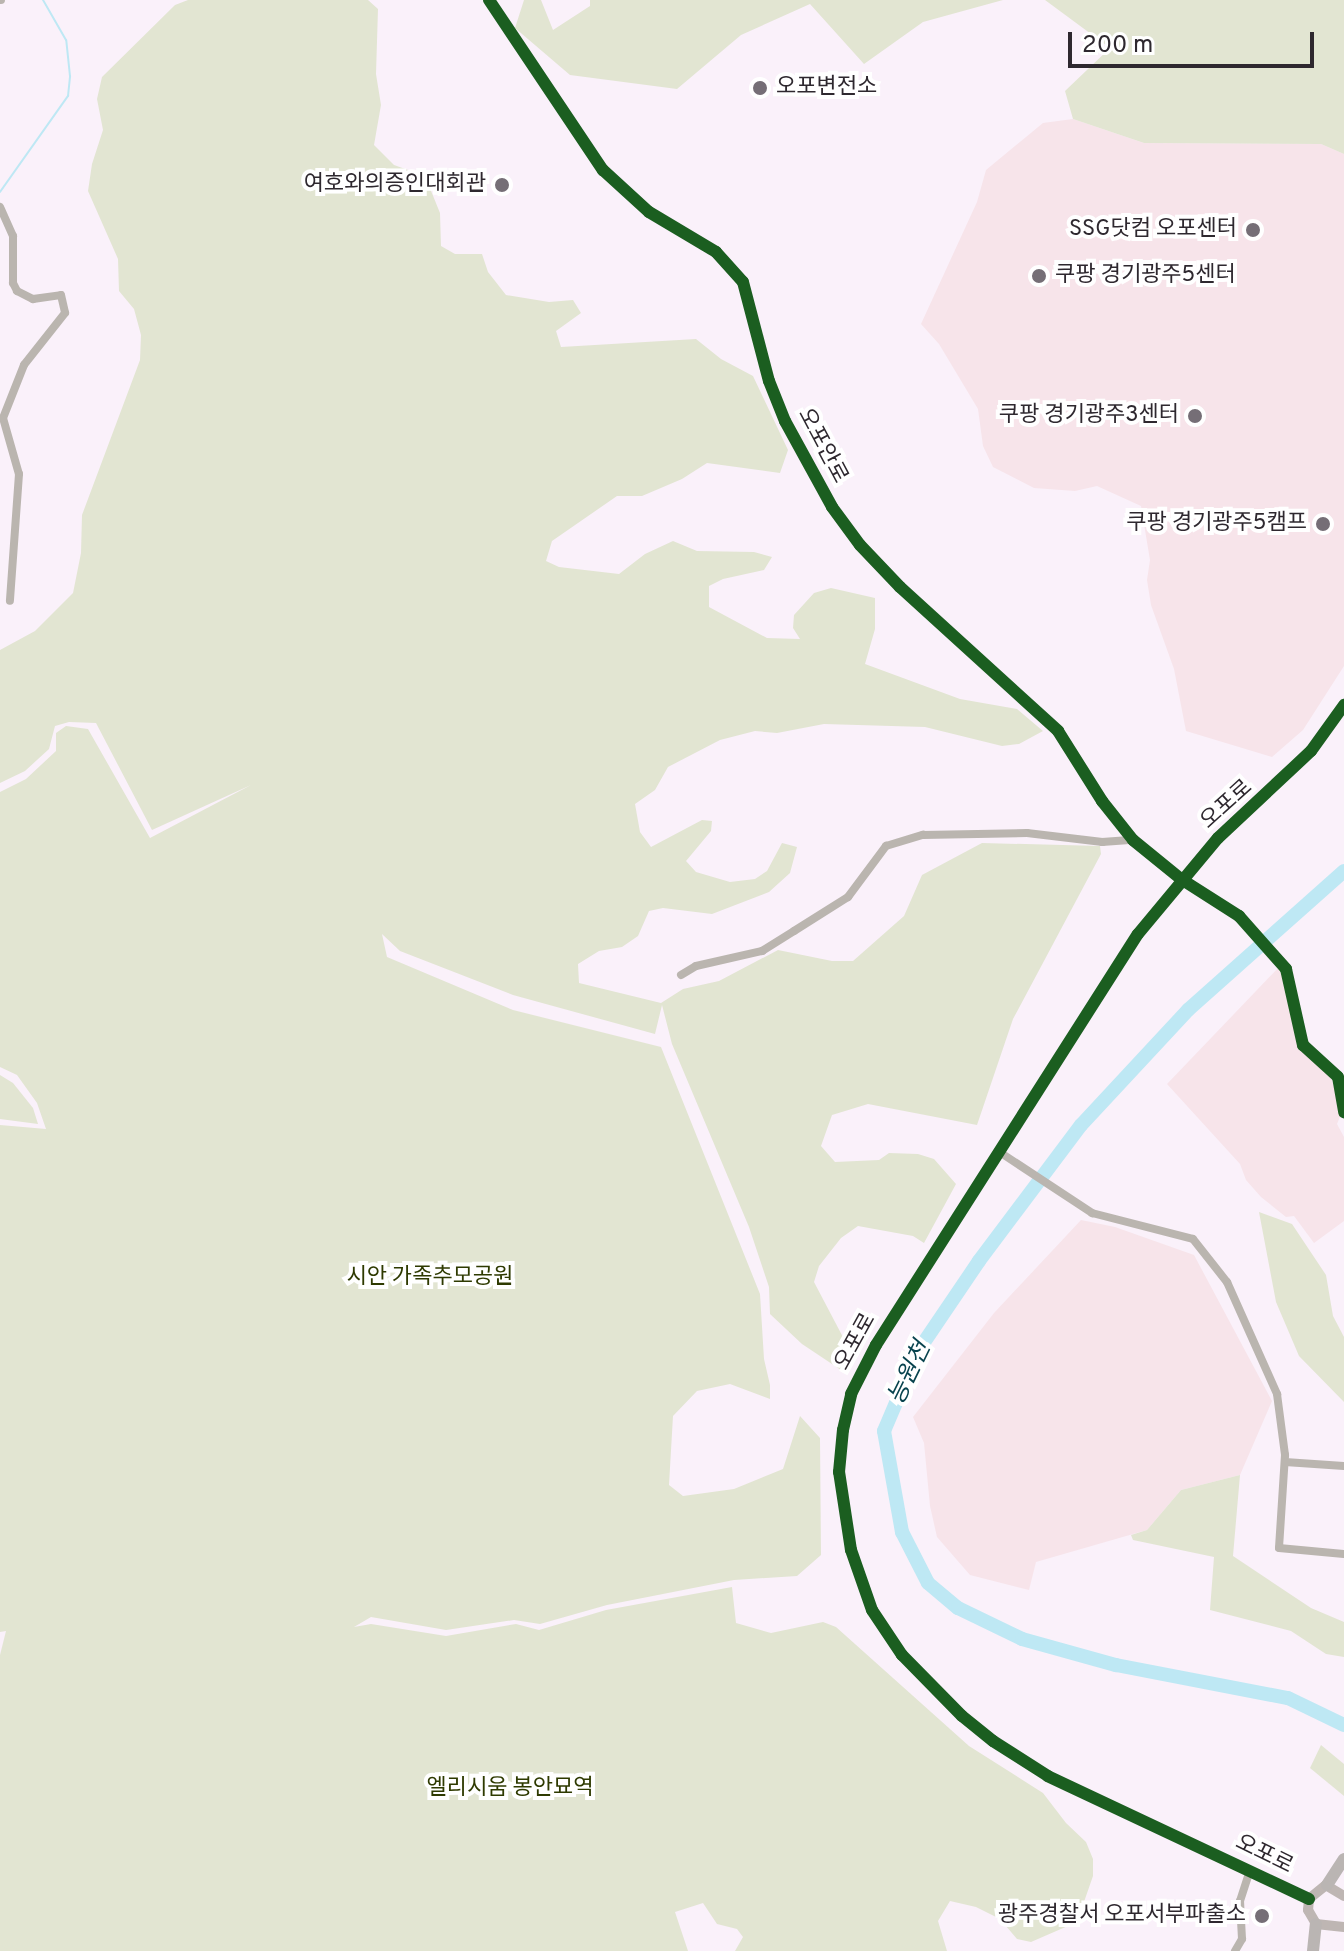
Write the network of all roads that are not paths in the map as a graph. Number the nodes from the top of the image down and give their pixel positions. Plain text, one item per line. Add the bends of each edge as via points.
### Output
1 (489, 0) edge
2 (0, 207) edge
3 (10, 601) dead end
4 (1344, 705) edge
5 (1133, 840) junction
6 (1181, 879) junction
7 (681, 975) dead end
8 (1344, 1112) edge
9 (998, 1151) junction
10 (1285, 1462) junction
11 (1344, 1466) edge
12 (1344, 1554) edge
13 (1344, 1859) edge
14 (1250, 1871) junction
15 (1327, 1885) junction
16 (1344, 1896) edge
17 (1309, 1899) junction
18 (1316, 1924) junction
19 (1344, 1927) edge
20 (1235, 1951) edge
21 (1313, 1951) edge

1 - 5 street, 오포안로 via 603,170 649,212 716,252 743,282 777,401 847,527 900,587 1058,731
2 - 3 street via 13,236 17,291 33,299 61,295 65,313 24,365 3,418 19,474
4 - 6 street, 오포로 via 1296,767
5 - 6 street, 오포안로
5 - 7 street via 1102,842 1027,833 923,835 886,846 848,897 762,951 696,966
6 - 8 street, 오포안로 via 1239,916 1286,969 1303,1045 1338,1077
6 - 9 street, 오포로 via 1138,934
9 - 10 street via 1092,1213 1193,1239 1227,1282 1277,1394
9 - 14 street, 오포로 via 889,1321 851,1394 839,1472 858,1575 890,1640 993,1741 1048,1776
10 - 11 street
10 - 12 street via 1279,1548
13 - 15 highway
14 - 17 street, 오포로
14 - 20 street via 1240,1901 1242,1939
15 - 16 main road
15 - 17 main road, 오포로
17 - 18 main road, 오포로
18 - 19 main road
18 - 21 highway

